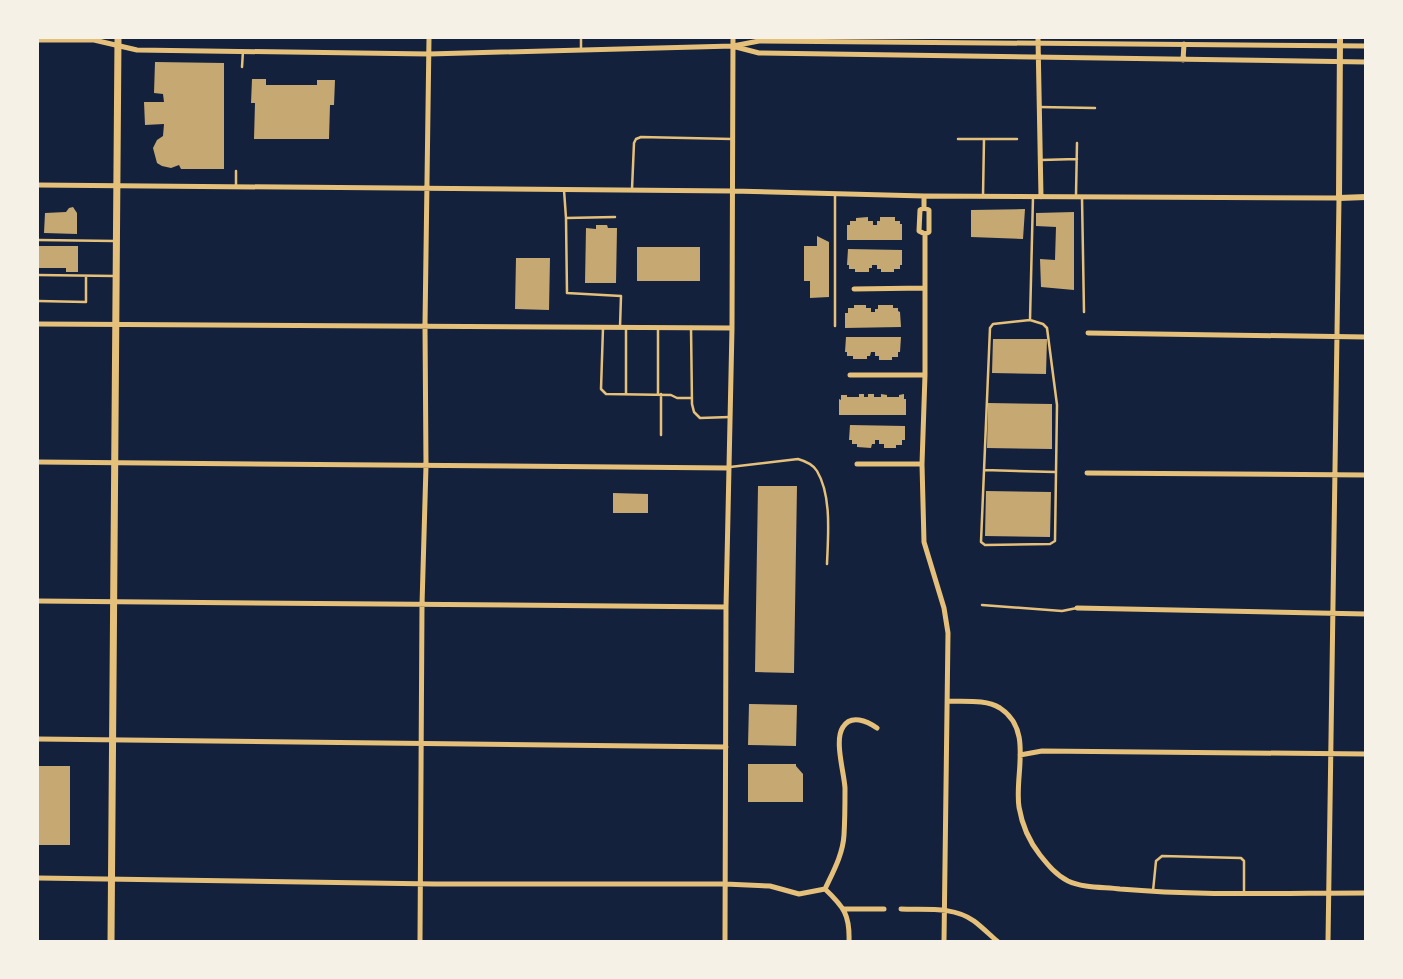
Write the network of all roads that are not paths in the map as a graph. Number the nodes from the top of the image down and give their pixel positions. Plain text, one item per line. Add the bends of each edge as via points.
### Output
1 (429, 38) edge
2 (581, 38) edge
3 (733, 38) edge
4 (1340, 38) edge
5 (38, 40) edge
6 (1038, 40) edge
7 (118, 41) edge
8 (1184, 44) junction
9 (733, 46) junction
10 (1340, 46) junction
11 (1366, 46) edge
12 (580, 50) junction
13 (243, 52) junction
14 (428, 54) junction
15 (1039, 58) junction
16 (1183, 60) junction
17 (1339, 62) junction
18 (1366, 62) edge
19 (242, 67) dead end
20 (1040, 107) junction
21 (1095, 108) dead end
22 (732, 139) junction
23 (958, 139) dead end
24 (984, 139) junction
25 (1017, 139) dead end
26 (1078, 143) dead end
27 (1040, 160) junction
28 (1077, 160) junction
29 (236, 170) dead end
30 (38, 185) edge
31 (117, 186) junction
32 (236, 187) junction
33 (428, 189) junction
34 (564, 190) junction
35 (632, 190) junction
36 (732, 191) junction
37 (836, 194) junction
38 (924, 196) junction
39 (983, 196) junction
40 (1033, 197) junction
41 (1041, 197) junction
42 (1079, 197) junction
43 (1366, 197) edge
44 (1339, 198) junction
45 (924, 208) junction
46 (615, 216) dead end
47 (566, 218) junction
48 (925, 234) junction
49 (38, 240) edge
50 (117, 241) junction
51 (38, 275) edge
52 (86, 276) junction
53 (116, 276) junction
54 (925, 288) junction
55 (854, 289) dead end
56 (38, 301) edge
57 (1084, 312) dead end
58 (1030, 320) junction
59 (38, 324) edge
60 (116, 324) junction
61 (425, 326) junction
62 (835, 326) dead end
63 (603, 327) junction
64 (623, 327) junction
65 (658, 327) junction
66 (691, 327) junction
67 (732, 328) junction
68 (1088, 333) dead end
69 (1336, 336) junction
70 (1366, 337) edge
71 (850, 375) dead end
72 (925, 376) junction
73 (626, 394) junction
74 (659, 394) junction
75 (692, 398) junction
76 (730, 417) junction
77 (661, 435) dead end
78 (38, 462) edge
79 (115, 462) junction
80 (857, 464) dead end
81 (922, 464) junction
82 (426, 466) junction
83 (728, 468) junction
84 (984, 470) junction
85 (1056, 472) junction
86 (1087, 473) dead end
87 (1335, 474) junction
88 (1366, 475) edge
89 (828, 564) dead end
90 (38, 601) edge
91 (114, 602) junction
92 (422, 605) junction
93 (982, 605) dead end
94 (726, 607) junction
95 (1076, 608) joint
96 (1333, 614) junction
97 (1366, 614) edge
98 (948, 701) junction
99 (877, 728) dead end
100 (38, 739) edge
101 (113, 739) junction
102 (422, 742) junction
103 (726, 747) junction
104 (1020, 754) junction
105 (1331, 754) junction
106 (1366, 754) edge
107 (38, 878) edge
108 (112, 879) junction
109 (420, 883) junction
110 (725, 884) junction
111 (825, 889) junction
112 (1152, 892) junction
113 (1244, 893) junction
114 (1366, 893) edge
115 (1328, 894) junction
116 (844, 909) junction
117 (884, 909) dead end
118 (901, 910) dead end
119 (944, 910) junction
120 (112, 942) edge
121 (420, 942) edge
122 (725, 942) edge
123 (849, 942) edge
124 (944, 942) edge
125 (998, 942) edge
126 (1328, 942) edge

1 - 14 street
2 - 12 lane
3 - 9 street
4 - 10 street
5 - 7 street
6 - 8 street
6 - 9 street via 759,41
6 - 15 street
7 - 13 street via 137,50
7 - 31 main road
8 - 10 street
8 - 16 street
9 - 12 street
9 - 15 street via 760,54
9 - 22 street
10 - 11 street
10 - 17 street
12 - 14 street
13 - 14 street
13 - 19 lane
14 - 33 street
15 - 16 street
15 - 20 street
16 - 17 street
17 - 18 street
17 - 44 street
20 - 21 lane
20 - 27 street
22 - 35 lane via 636,139
22 - 36 street
23 - 24 lane
24 - 25 lane
24 - 39 lane
26 - 28 lane
27 - 28 lane
27 - 41 street
28 - 42 lane
29 - 32 lane
30 - 31 street
31 - 32 street
31 - 50 main road
32 - 33 street
33 - 34 street
33 - 61 street
34 - 35 street
34 - 47 lane
35 - 36 street
36 - 37 street
36 - 67 street
37 - 38 street
37 - 62 lane
38 - 39 street
38 - 45 street
39 - 40 street
40 - 41 street
40 - 58 lane
41 - 42 street
42 - 44 street
42 - 57 lane
43 - 44 street
44 - 69 street
45 - 48 street via 929,210 929,232
45 - 48 street via 920,210 919,231
46 - 47 lane
47 - 64 lane via 567,293 621,296
48 - 54 street
49 - 50 lane
50 - 53 main road
51 - 52 lane
52 - 53 lane
52 - 56 lane via 86,302
53 - 60 main road
54 - 55 street
54 - 72 street
58 - 84 lane via 993,324 990,328
58 - 85 lane via 1047,328 1057,405
59 - 60 street
60 - 61 street
60 - 79 main road
61 - 63 street
61 - 82 street
63 - 64 street
63 - 73 lane via 601,389 606,394
64 - 65 street
64 - 73 lane
65 - 66 street
65 - 74 lane
66 - 67 street
66 - 75 lane
67 - 76 street
68 - 69 street
69 - 70 street
69 - 87 street
71 - 72 street
72 - 81 street
73 - 74 lane
74 - 75 lane
74 - 77 lane
75 - 76 lane via 694,412 700,418
76 - 83 street
78 - 79 street
79 - 82 street
79 - 91 main road
80 - 81 street
81 - 98 street via 924,542 944,608 948,633
82 - 83 street
82 - 92 street
83 - 89 lane via 798,459 813,466 826,499
83 - 94 street
84 - 85 lane
84 - 85 lane via 981,542 985,545 1050,544 1055,541
86 - 87 street
87 - 88 street
87 - 96 street
90 - 91 street
91 - 92 street
91 - 101 main road
92 - 94 street
92 - 102 street
93 - 95 lane via 1062,611
94 - 103 street
95 - 96 street
96 - 97 street
96 - 105 street
98 - 104 street via 986,703 1000,708 1010,718 1020,737
98 - 119 street
99 - 111 street via 856,719 844,725 840,732 845,788 844,835
100 - 101 street
101 - 102 street
101 - 108 main road
102 - 103 street
102 - 109 street
103 - 110 street
104 - 105 street via 1042,751
104 - 112 street via 1019,806 1024,827 1051,869 1068,881 1086,886
105 - 106 street
105 - 115 street
107 - 108 street
108 - 109 street
108 - 120 main road
109 - 110 street
109 - 121 street
110 - 111 street via 770,886 799,894
110 - 122 street
111 - 116 street
112 - 113 street
112 - 113 lane via 1156,861 1162,856 1241,858 1244,861
113 - 115 street
114 - 115 street
115 - 126 street
116 - 117 street
116 - 123 street via 850,928
118 - 119 street
119 - 124 street
119 - 125 street via 965,916

